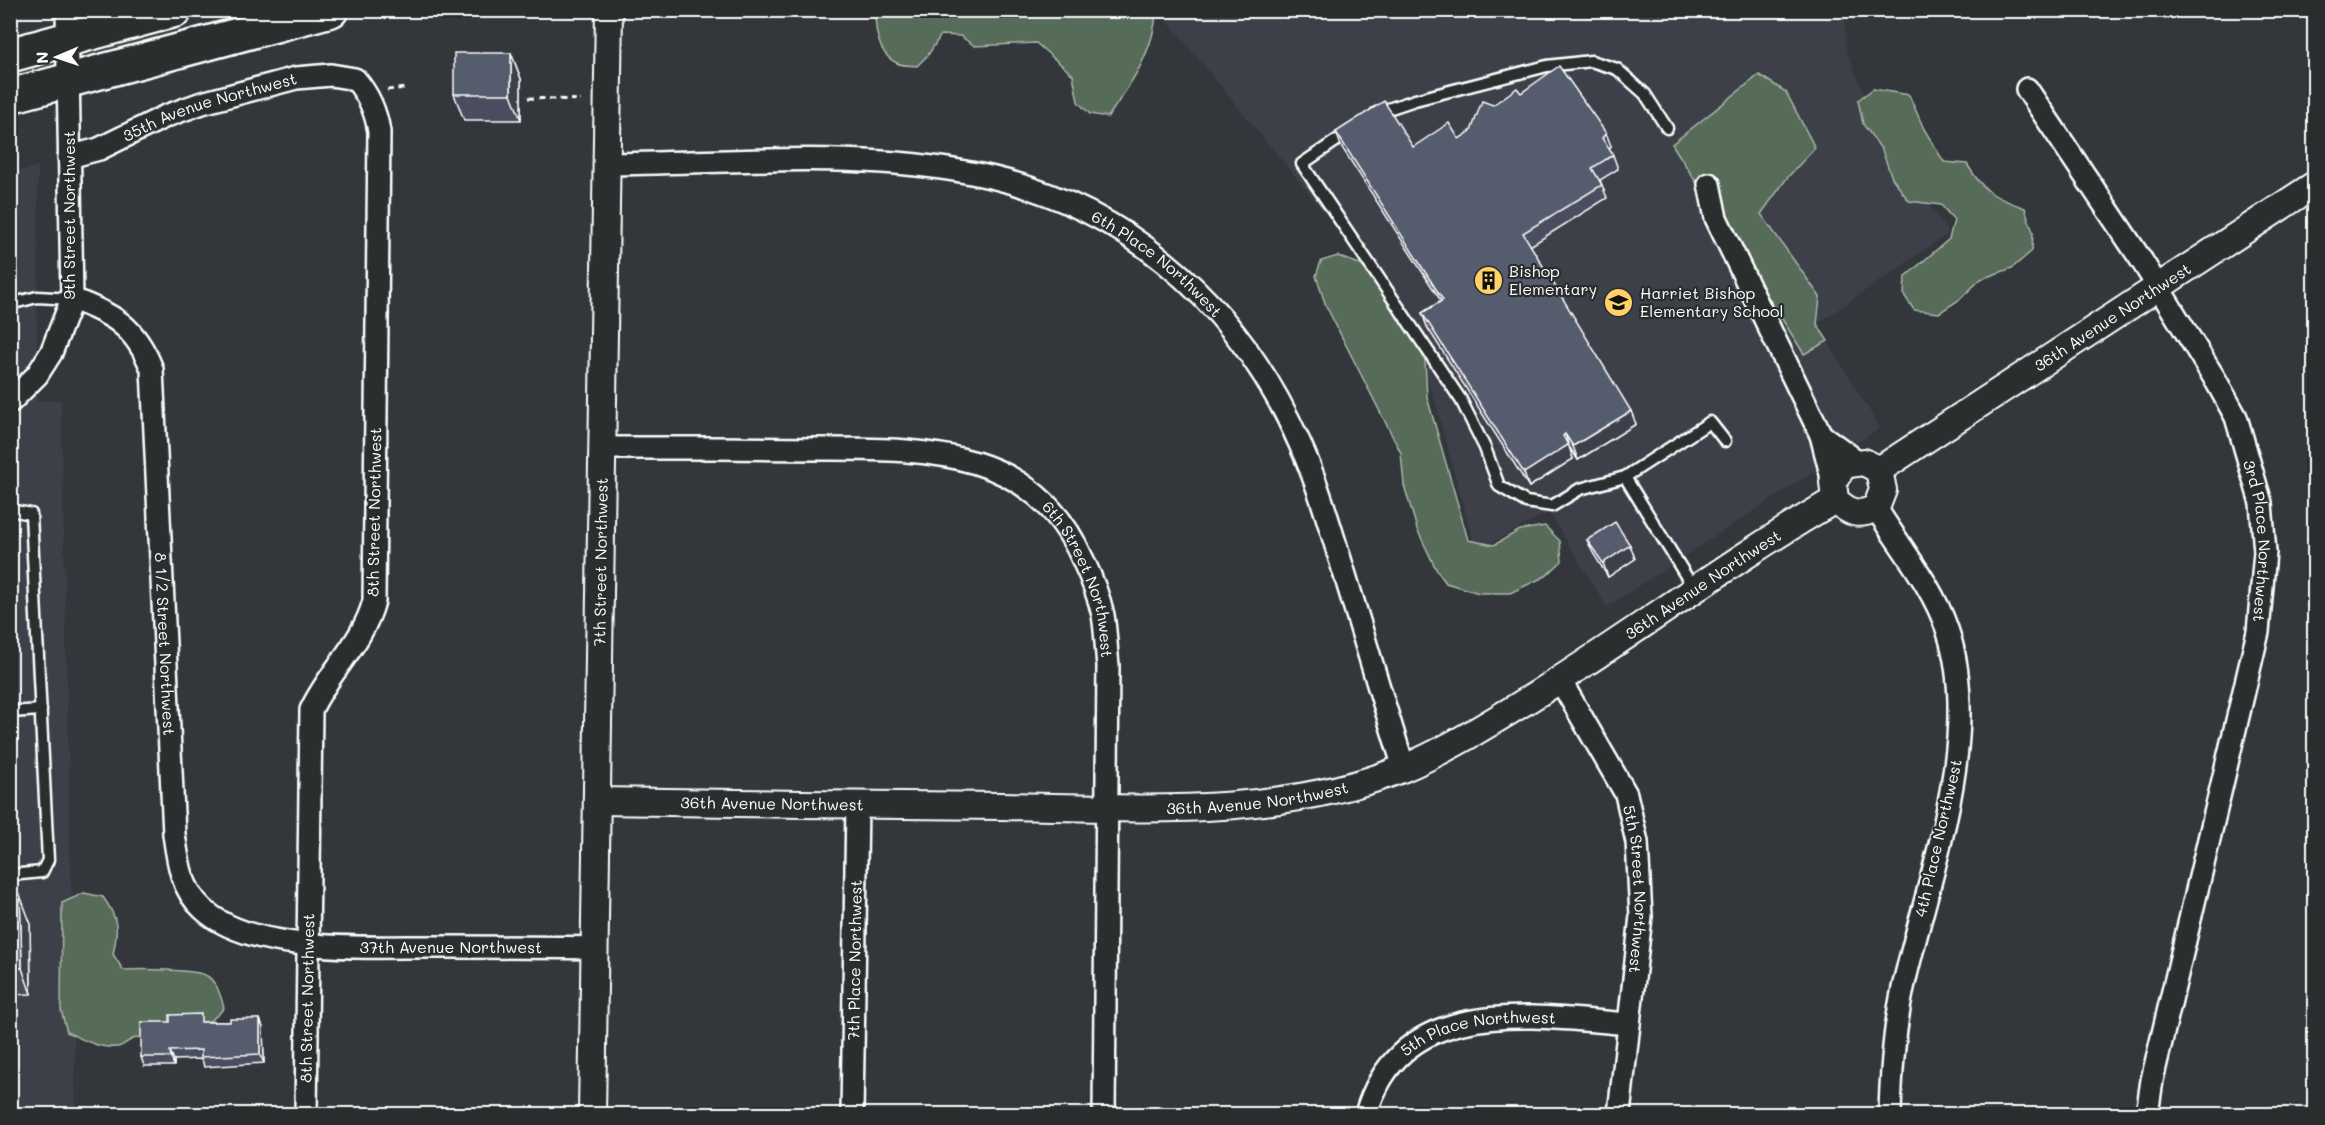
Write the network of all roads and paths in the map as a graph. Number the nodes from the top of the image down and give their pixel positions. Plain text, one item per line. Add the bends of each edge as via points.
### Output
1 (175, 10) edge
2 (331, 10) edge
3 (609, 10) edge
4 (67, 25) edge
5 (10, 55) edge
6 (355, 79) joint
7 (68, 80) junction
8 (406, 88) dead end
9 (2027, 89) dead end
10 (381, 91) dead end
11 (10, 96) edge
12 (528, 98) dead end
13 (581, 99) dead end
14 (1667, 129) dead end
15 (69, 157) junction
16 (608, 164) junction
17 (1709, 184) dead end
18 (2314, 184) edge
19 (2158, 287) junction
20 (72, 299) junction
21 (10, 304) edge
22 (10, 402) edge
23 (1821, 435) junction
24 (1725, 441) dead end
25 (603, 448) junction
26 (1870, 466) junction
27 (1626, 477) junction
28 (1834, 491) junction
29 (1876, 508) junction
30 (10, 510) edge
31 (1694, 590) junction
32 (1560, 680) junction
33 (41, 710) junction
34 (10, 712) edge
35 (1404, 768) junction
36 (598, 801) junction
37 (857, 805) junction
38 (1107, 807) junction
39 (10, 875) edge
40 (308, 944) junction
41 (594, 948) junction
42 (1629, 1024) junction
43 (306, 1114) edge
44 (591, 1114) edge
45 (852, 1114) edge
46 (1104, 1114) edge
47 (1366, 1114) edge
48 (1619, 1114) edge
49 (1890, 1114) edge
50 (2148, 1114) edge

1 - 4 main road
2 - 7 main road
3 - 16 street, 7th Street Northwest
4 - 5 main road
4 - 7 street, 9th Street Northwest
6 - 15 street, 35th Avenue Northwest via 331,75 296,78 202,103 106,146
6 - 40 street, 8th Street Northwest via 368,95 379,132 374,601 359,637 311,710
7 - 11 main road
7 - 15 street, 9th Street Northwest
8 - 10 path
9 - 19 street, 3rd Place Northwest
12 - 13 path
14 - 27 lane via 1645,94 1617,69 1591,61 1547,66 1376,113 1302,164 1461,400 1499,486 1526,502 1552,507 1580,489
15 - 20 street, 9th Street Northwest
16 - 25 street, 7th Street Northwest
16 - 35 street, 6th Place Northwest via 833,161 960,171 1053,195 1092,212 1158,256 1209,302 1247,348 1274,389 1301,445 1322,499
17 - 23 street via 1716,218
18 - 19 street, 36th Avenue Northwest
19 - 26 street, 36th Avenue Northwest
19 - 50 street, 3rd Place Northwest via 2236,417 2261,503 2265,552 2258,632 2152,1080
20 - 21 lane via 37,297
20 - 22 street, 9th Street Northwest via 51,352 37,375
20 - 40 street, 8 1/2 Street Northwest via 125,325 147,355 152,369 174,834 180,870 190,895 220,922 243,932
23 - 26 street
23 - 28 street
24 - 27 lane via 1710,422
25 - 36 street, 7th Street Northwest
25 - 38 street, 6th Street Northwest via 919,452 988,465 1020,482 1050,506 1071,533 1103,615 1108,665
26 - 28 street, 36th Avenue Northwest via 1844,465
26 - 29 street via 1883,490
27 - 31 lane
28 - 29 street via 1848,512 1862,514
28 - 31 street, 36th Avenue Northwest
29 - 49 street, 4th Place Northwest via 1932,595 1947,628 1959,692 1955,773 1903,991
30 - 33 lane via 31,514
31 - 32 street, 36th Avenue Northwest
32 - 35 street, 36th Avenue Northwest via 1443,751
32 - 42 street, 5th Street Northwest via 1626,794 1632,817 1641,916
33 - 34 lane
33 - 39 lane via 48,860 42,872
35 - 38 street, 36th Avenue Northwest via 1362,784 1278,802
36 - 37 street, 36th Avenue Northwest
36 - 41 street, 7th Street Northwest
37 - 38 street, 36th Avenue Northwest
37 - 45 street, 7th Place Northwest
38 - 46 street, 6th Street Northwest
40 - 41 street, 37th Avenue Northwest
40 - 43 street, 8th Street Northwest
41 - 44 street, 7th Street Northwest
42 - 47 street, 5th Place Northwest via 1497,1017 1431,1032 1387,1068
42 - 48 street, 5th Street Northwest

